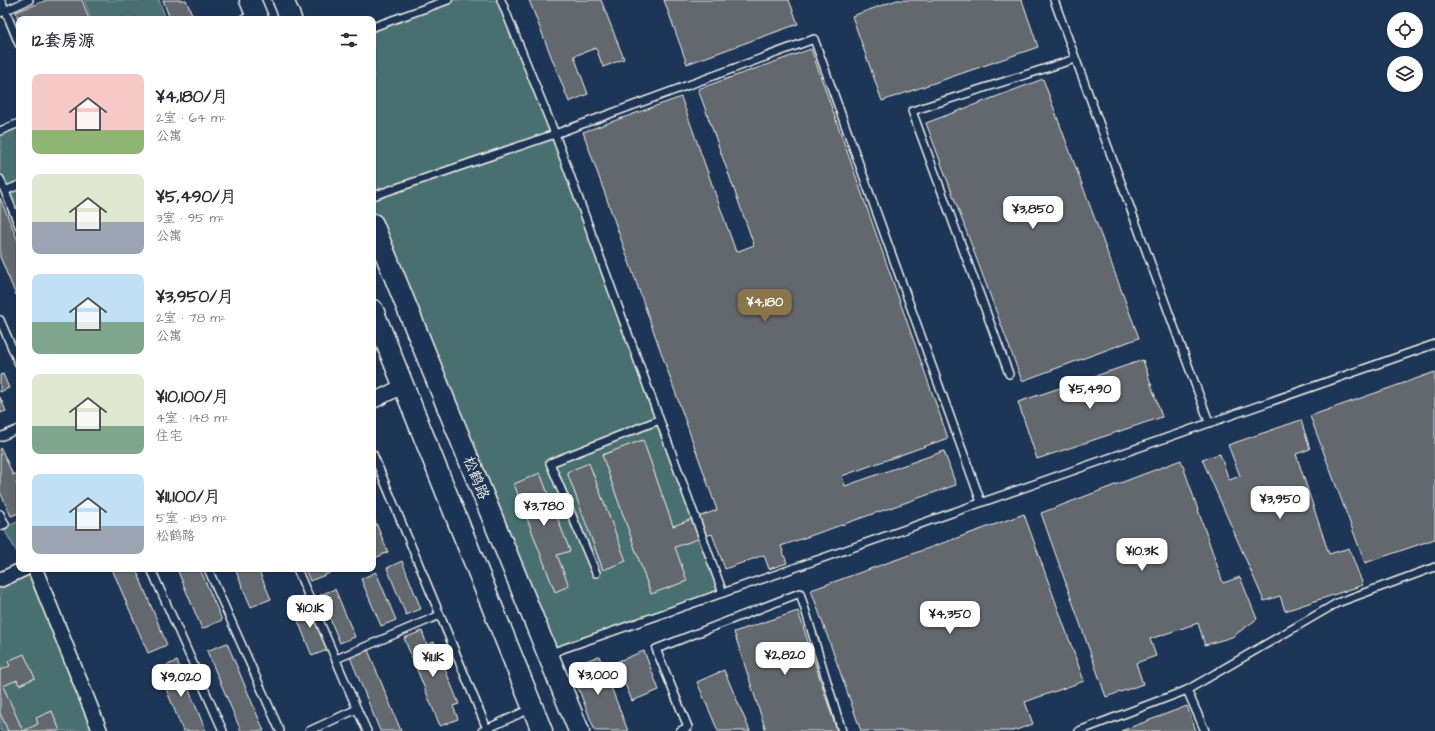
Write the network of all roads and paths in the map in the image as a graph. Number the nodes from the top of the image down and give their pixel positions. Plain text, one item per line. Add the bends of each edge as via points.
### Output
1 (1, 0) edge
2 (29, 0) edge
3 (283, 0) edge
4 (448, 0) edge
5 (501, 0) edge
6 (1054, 0) edge
7 (2, 12) edge
8 (290, 16) edge
9 (376, 26) edge
10 (16, 38) edge
11 (1075, 59) junction
12 (16, 124) edge
13 (0, 131) edge
14 (555, 134) junction
15 (0, 179) edge
16 (16, 186) edge
17 (5, 191) junction
18 (376, 195) edge
19 (16, 218) edge
20 (376, 231) edge
21 (376, 318) edge
22 (0, 320) edge
23 (1435, 344) edge
24 (16, 357) edge
25 (1009, 374) dead end
26 (403, 386) junction
27 (376, 399) edge
28 (659, 420) junction
29 (1209, 422) junction
30 (16, 430) edge
31 (0, 437) edge
32 (376, 461) edge
33 (980, 502) junction
34 (0, 514) edge
35 (0, 526) edge
36 (1435, 567) edge
37 (17, 572) edge
38 (35, 572) edge
39 (152, 572) edge
40 (209, 572) edge
41 (298, 572) edge
42 (596, 573) dead end
43 (0, 580) edge
44 (723, 593) junction
45 (440, 615) junction
46 (548, 654) junction
47 (336, 659) junction
48 (1187, 690) junction
49 (533, 708) junction
50 (357, 710) junction
51 (689, 729) edge
52 (485, 730) edge
53 (100, 731) edge
54 (223, 731) edge
55 (280, 731) edge
56 (310, 731) edge
57 (367, 731) edge
58 (542, 731) edge
59 (579, 731) edge
60 (680, 731) edge
61 (842, 731) edge
62 (1079, 731) edge
63 (1205, 731) edge

1 - 7 lane
2 - 7 lane
3 - 8 main road
4 - 9 lane
5 - 14 lane
6 - 11 lane
7 - 10 lane
11 - 25 lane via 912,111
11 - 29 lane
12 - 13 lane
14 - 18 lane
14 - 28 lane
14 - 33 lane via 814,39
15 - 17 lane
16 - 17 lane
17 - 19 lane
20 - 46 main road, 松鹤路
21 - 26 main road
22 - 24 lane
23 - 29 lane
26 - 27 street
26 - 49 main road
28 - 42 lane via 550,463
28 - 44 lane
29 - 33 lane
30 - 31 lane
32 - 45 lane
33 - 44 lane
34 - 35 lane via 5,524
36 - 48 lane via 1337,603
37 - 43 street
38 - 53 street
39 - 54 lane
40 - 55 lane
41 - 47 lane
44 - 46 lane
45 - 47 lane
45 - 52 lane
46 - 59 main road, 松鹤路
47 - 50 lane
48 - 62 lane
48 - 63 lane
49 - 52 lane
49 - 58 main road
50 - 56 lane
50 - 57 lane
51 - 60 lane
51 - 61 lane via 656,649 800,593

